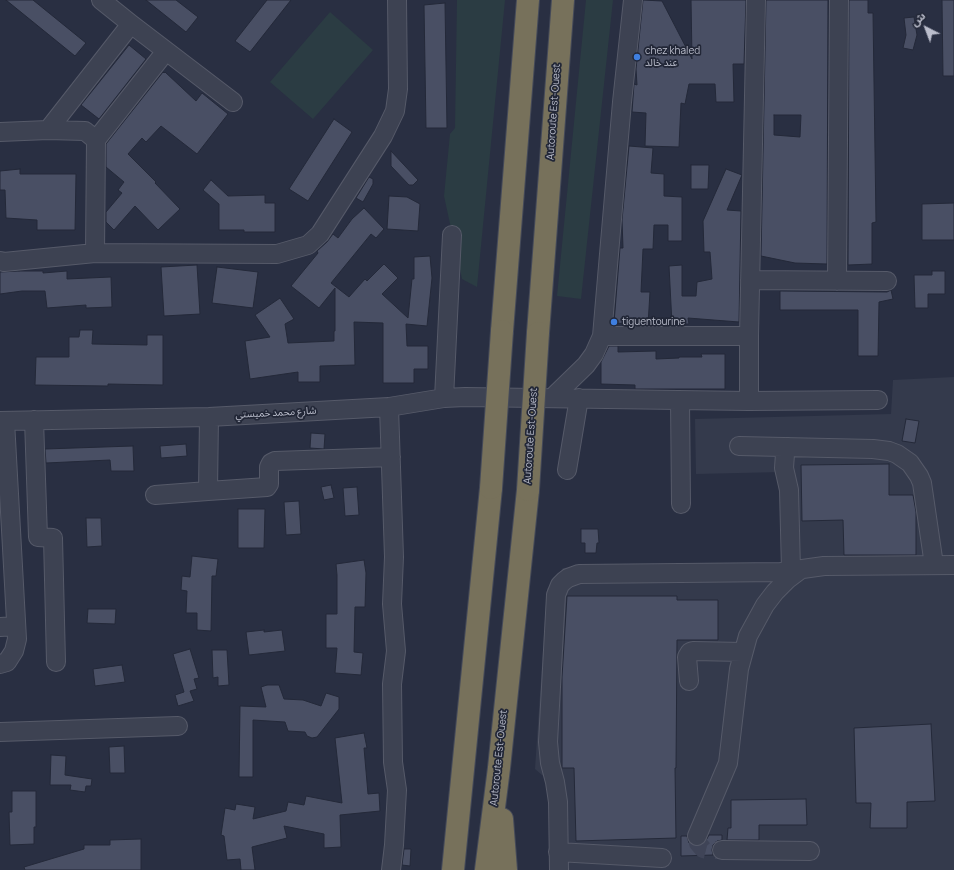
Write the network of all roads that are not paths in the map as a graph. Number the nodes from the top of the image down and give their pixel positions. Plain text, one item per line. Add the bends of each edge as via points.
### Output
1 (101, 0) edge
2 (397, 0) edge
3 (528, 0) edge
4 (563, 0) edge
5 (633, 0) edge
6 (756, 0) edge
7 (839, 0) edge
8 (131, 24) junction
9 (166, 51) junction
10 (233, 102) dead end
11 (48, 130) junction
12 (0, 132) edge
13 (96, 140) junction
14 (452, 235) dead end
15 (95, 252) junction
16 (0, 261) edge
17 (750, 280) junction
18 (837, 281) junction
19 (887, 281) dead end
20 (602, 336) junction
21 (749, 336) junction
22 (444, 398) junction
23 (552, 398) junction
24 (579, 398) junction
25 (680, 400) junction
26 (878, 400) dead end
27 (749, 401) junction
28 (389, 407) junction
29 (209, 417) junction
30 (34, 420) junction
31 (2, 421) edge
32 (739, 446) dead end
33 (788, 447) junction
34 (391, 457) junction
35 (568, 470) dead end
36 (208, 491) junction
37 (155, 495) dead end
38 (681, 504) dead end
39 (934, 565) junction
40 (954, 565) edge
41 (795, 570) junction
42 (8, 627) edge
43 (743, 652) junction
44 (56, 662) dead end
45 (0, 664) edge
46 (689, 681) dead end
47 (178, 726) dead end
48 (0, 732) edge
49 (499, 768) junction
50 (697, 836) dead end
51 (722, 850) tunnel mouth
52 (810, 851) dead end
53 (558, 852) junction
54 (662, 858) dead end
55 (390, 870) edge
56 (453, 870) edge
57 (486, 870) edge
58 (506, 870) edge
59 (559, 870) edge

1 - 8 street
2 - 15 street via 398,89 395,111 383,136 320,234 308,245 277,254
3 - 56 highway, bridge via 491,488
4 - 49 highway, Autoroute Est-Ouest, bridge via 528,490
5 - 20 street
6 - 17 street
7 - 18 street
8 - 9 street
8 - 11 street
9 - 10 street
9 - 13 street
11 - 12 street
11 - 13 street via 85,131
13 - 15 street
14 - 22 street
15 - 16 street
17 - 18 street
17 - 21 street
18 - 19 street
20 - 21 street
20 - 23 street via 586,365
21 - 27 street
22 - 23 street, شارع محمد خميستي
22 - 28 street, شارع محمد خميستي
23 - 24 street, شارع محمد خميستي
24 - 25 street, شارع محمد خميستي
24 - 35 street
25 - 27 street, شارع محمد خميستي
25 - 38 street
26 - 27 street, شارع محمد خميستي
28 - 29 street, شارع محمد خميستي
28 - 34 street
29 - 30 street, شارع محمد خميستي
29 - 36 street
30 - 31 street, شارع محمد خميستي
30 - 44 street via 38,536 53,538
31 - 42 street
32 - 33 street
33 - 39 street via 881,449 903,458 914,469 922,483
33 - 41 street via 784,468 789,490
34 - 36 street via 275,461 269,467 267,487
34 - 55 street via 394,557 392,604 396,652 392,684 393,762 397,790
36 - 37 street
39 - 40 street
39 - 41 street via 824,566
41 - 43 street via 765,605 748,636
41 - 53 street via 579,574 568,578 560,585 556,595 548,742 557,797
42 - 45 street via 17,639 14,651 7,662
43 - 46 street via 693,651 687,657
43 - 50 street via 728,762
47 - 48 street
49 - 57 highway, Autoroute Est-Ouest
49 - 58 highway
51 - 52 street
53 - 54 street
53 - 59 street

